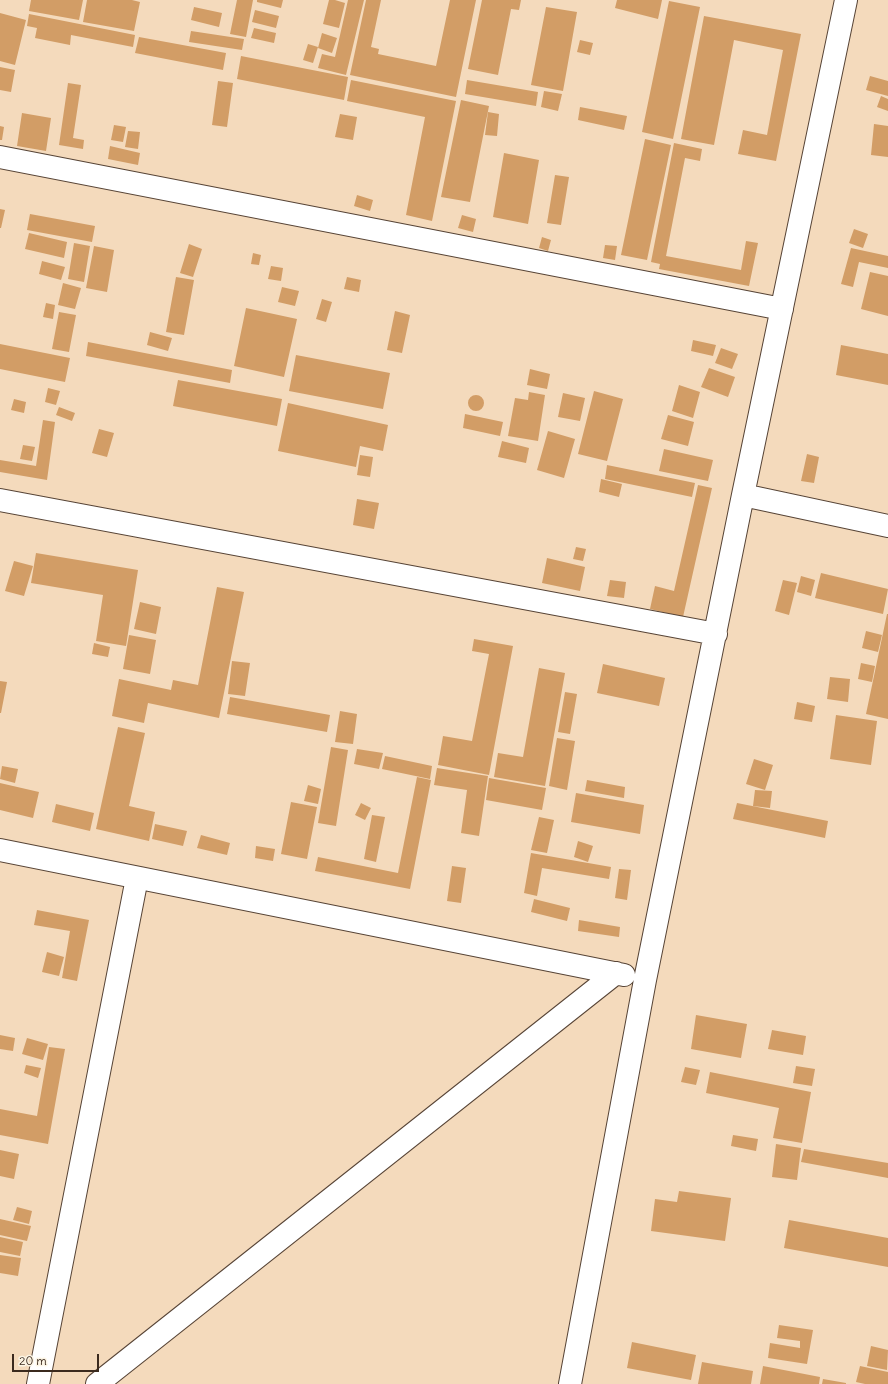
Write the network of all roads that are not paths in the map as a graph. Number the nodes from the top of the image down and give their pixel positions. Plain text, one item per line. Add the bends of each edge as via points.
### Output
1 (846, 0) edge
2 (0, 156) edge
3 (782, 309) junction
4 (743, 496) junction
5 (0, 500) edge
6 (888, 526) edge
7 (716, 634) junction
8 (0, 850) edge
9 (137, 878) junction
10 (616, 973) junction
11 (645, 980) junction
12 (38, 1384) edge
13 (97, 1384) edge
14 (570, 1384) edge

1 - 3 street
2 - 3 street
3 - 4 street
4 - 6 street
4 - 7 street
5 - 7 street
7 - 11 street
8 - 9 street
9 - 10 street
9 - 12 street
10 - 11 street
10 - 13 street
11 - 14 street

